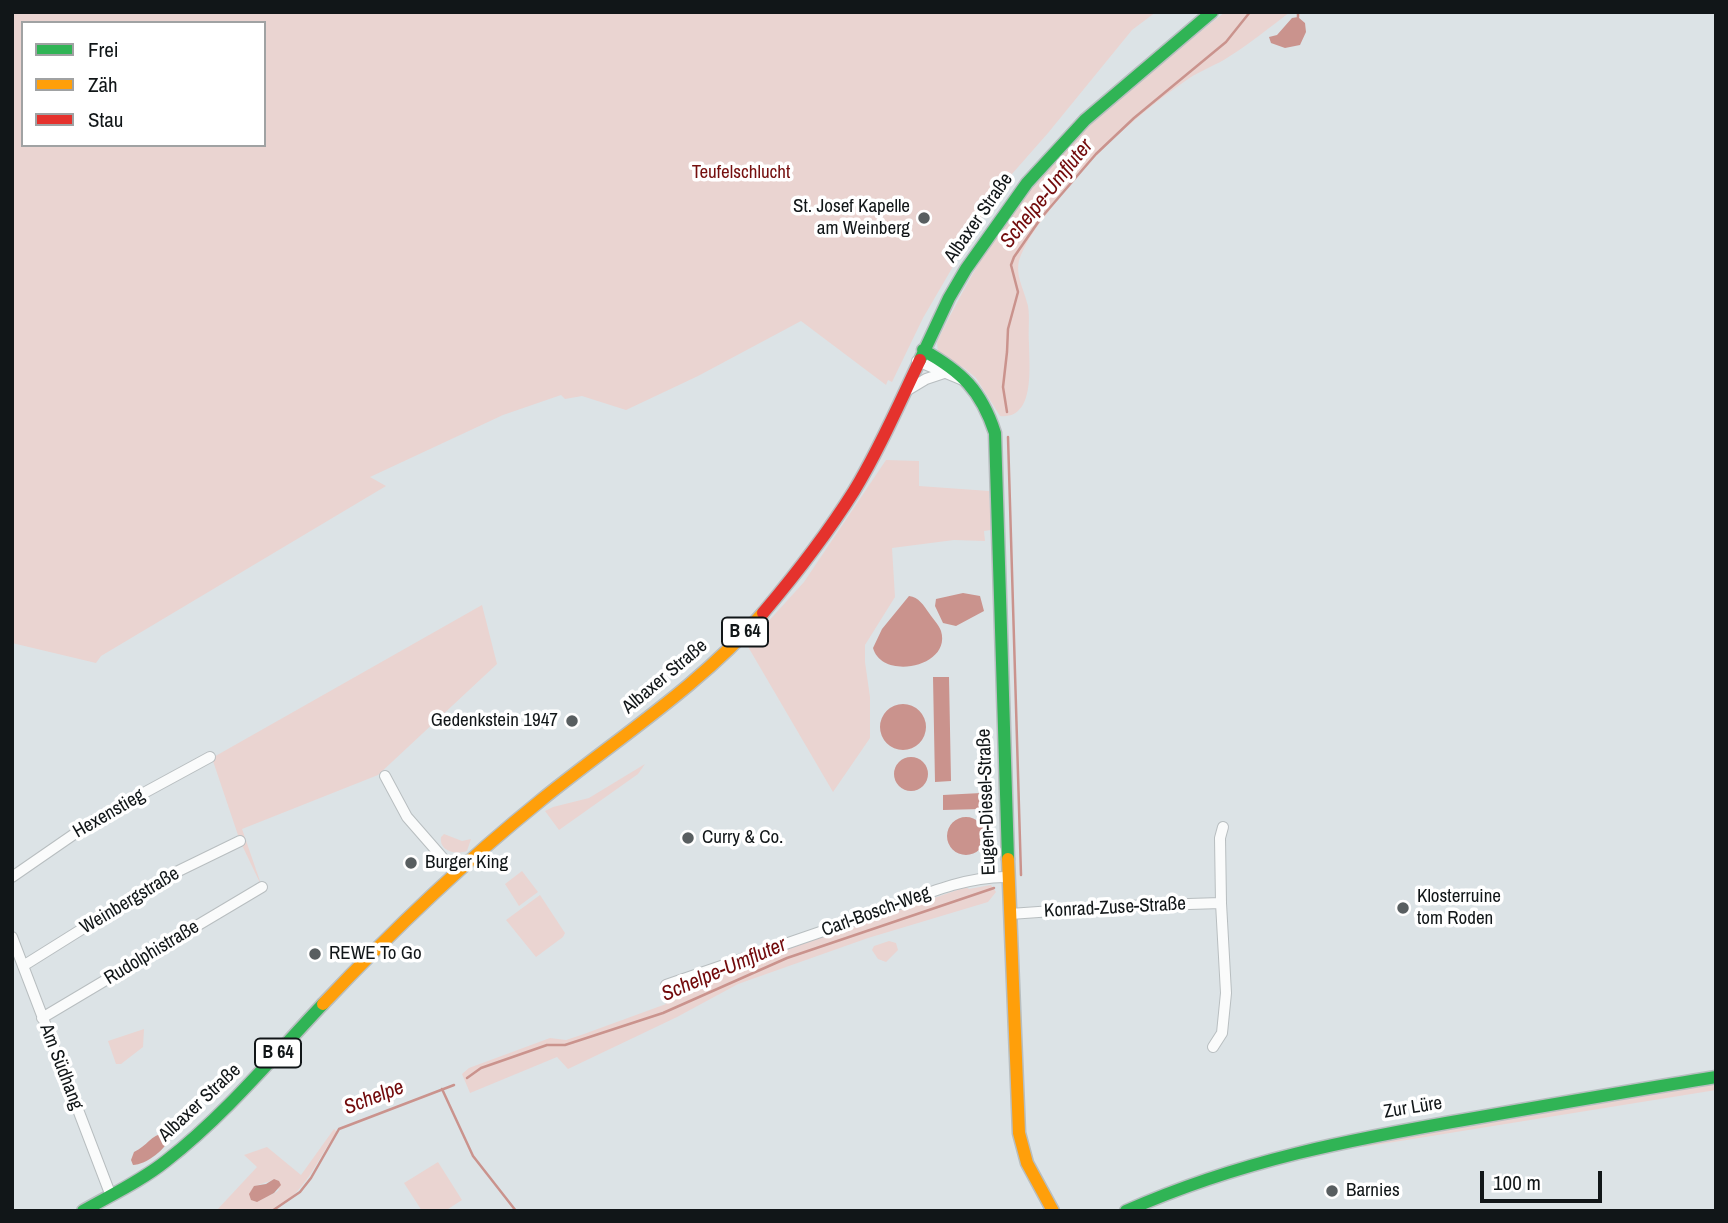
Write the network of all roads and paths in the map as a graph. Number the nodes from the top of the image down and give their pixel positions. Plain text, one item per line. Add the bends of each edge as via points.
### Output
1 (1212, 12) edge
2 (920, 356) junction
3 (944, 373) junction
4 (975, 388) junction
5 (903, 394) junction
6 (210, 757) dead end
7 (386, 776) dead end
8 (1223, 827) dead end
9 (240, 841) dead end
10 (455, 872) junction
11 (12, 877) edge
12 (1009, 877) junction
13 (262, 887) dead end
14 (1221, 903) junction
15 (1010, 914) junction
16 (12, 937) edge
17 (23, 966) junction
18 (666, 985) dead end
19 (42, 1018) junction
20 (1213, 1047) dead end
21 (1716, 1077) edge
22 (111, 1196) junction
23 (83, 1211) edge
24 (1053, 1211) edge
25 (1126, 1211) edge

1 - 2 main road, Albaxer Straße / B 64 via 1085,120 1027,183 966,269
2 - 3 street
2 - 4 main road, Eugen-Diesel-Straße via 961,373
2 - 5 main road, Albaxer Straße / B 64
3 - 4 street
3 - 5 street
4 - 12 main road, Eugen-Diesel-Straße via 989,410 995,433
5 - 10 main road, Albaxer Straße / B 64 via 870,463 836,519 755,622 684,689
6 - 11 street, Hexenstieg via 96,819
7 - 10 street via 407,817
8 - 14 street
9 - 17 street, Weinbergstraße via 162,878
10 - 22 main road, Albaxer Straße / B 64 via 369,955 205,1129 165,1162
12 - 15 main road, Eugen-Diesel-Straße
12 - 18 street, Carl-Bosch-Weg via 943,887
13 - 19 street, Rudolphistraße
14 - 15 street, Konrad-Zuse-Straße
14 - 20 street via 1226,993 1222,1033
15 - 24 main road, Eugen-Diesel-Straße via 1019,1133 1027,1163
16 - 17 street, Am Südhang
17 - 19 street, Am Südhang
19 - 22 street, Am Südhang
21 - 25 main road, Zur Lüre via 1295,1151 1209,1176
22 - 23 main road, Albaxer Straße / B 64

